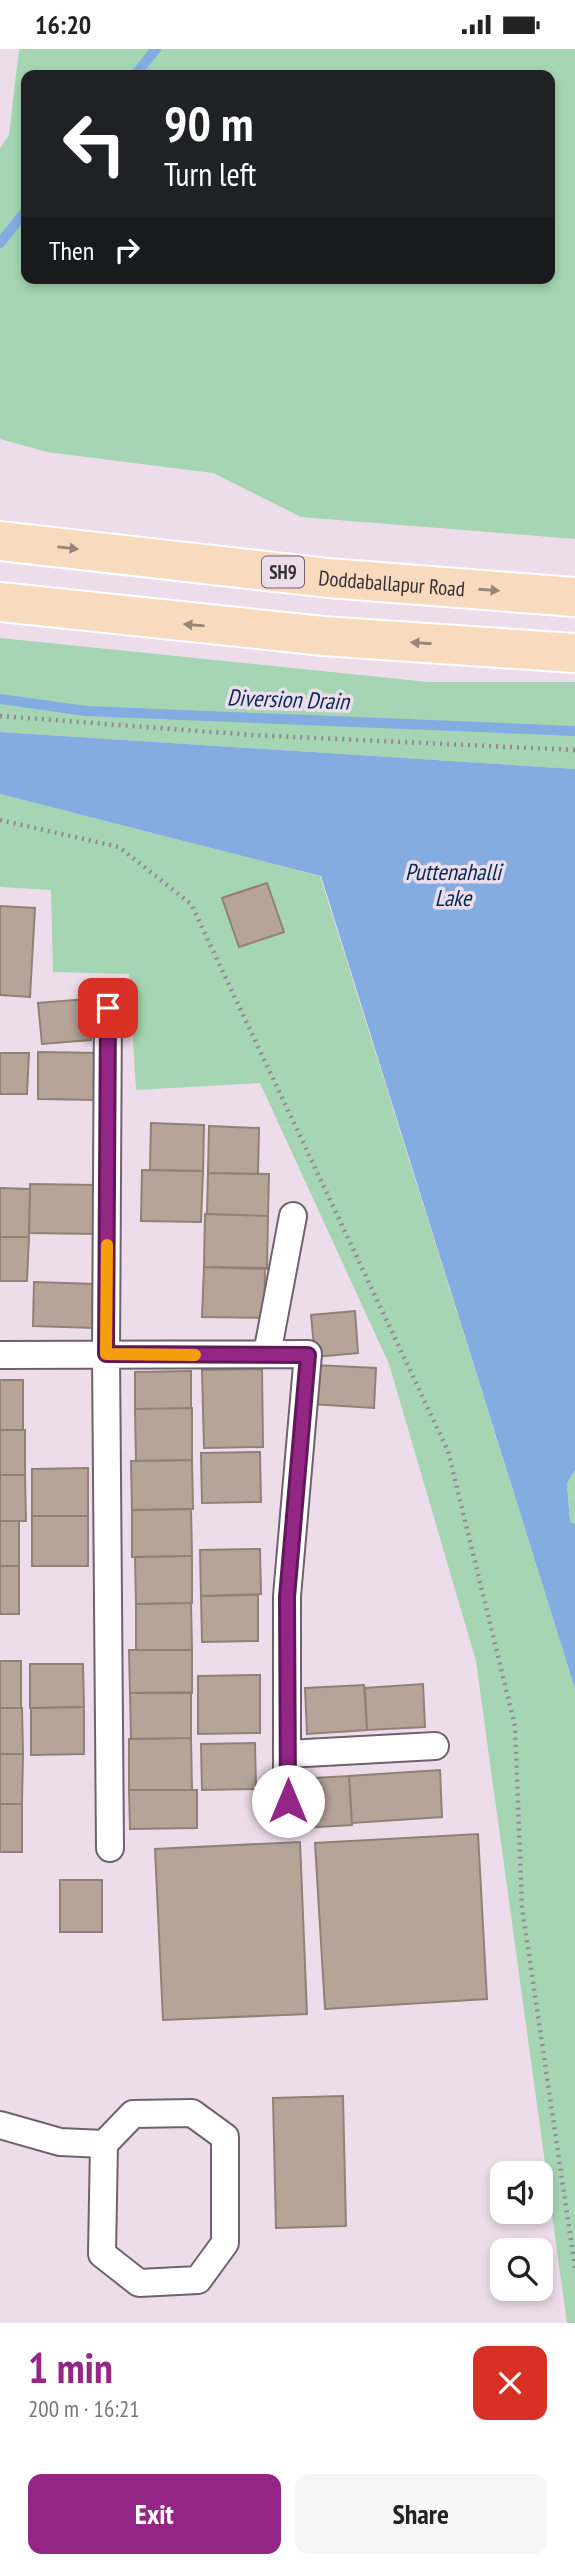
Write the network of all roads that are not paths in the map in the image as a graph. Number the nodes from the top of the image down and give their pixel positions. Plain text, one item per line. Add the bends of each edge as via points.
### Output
1 (0, 541) edge
2 (571, 597) edge
3 (0, 602) edge
4 (569, 653) edge
5 (108, 1008) dead end
6 (293, 1216) dead end
7 (106, 1354) junction
8 (0, 1355) edge
9 (267, 1355) junction
10 (435, 1746) dead end
11 (287, 1754) junction
12 (288, 1801) dead end
13 (110, 1848) dead end
14 (0, 2125) edge
15 (104, 2144) junction

1 -> 2 main road, Doddaballapur Road / SH9 via 328,578
4 -> 3 main road via 184,624
5 - 7 street
6 - 9 street
7 - 8 street
7 - 9 street
7 - 13 street
9 - 11 street via 308,1355 287,1597
10 - 11 street
11 - 12 street
14 - 15 street via 60,2142
15 - 15 street via 102,2254 139,2283 198,2280 225,2243 225,2137 192,2113 133,2114

